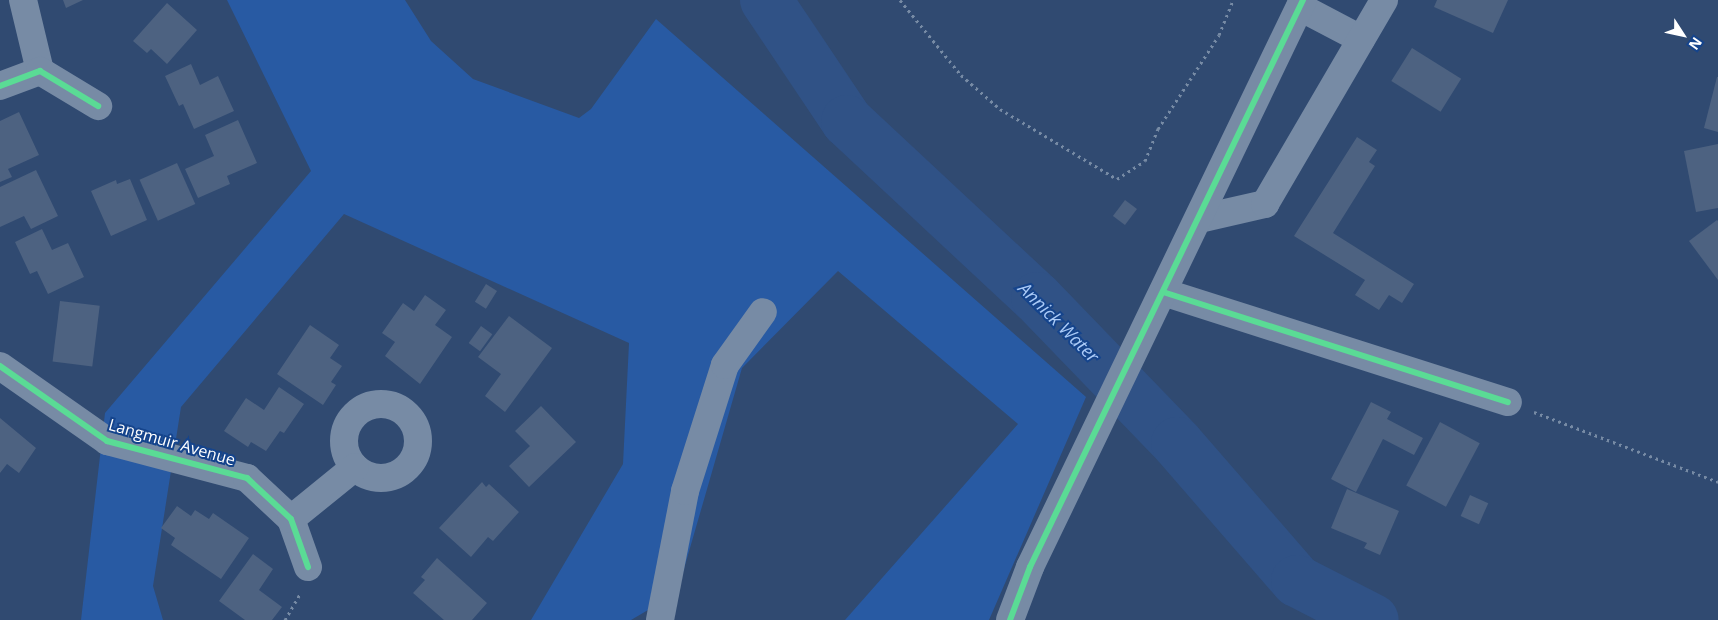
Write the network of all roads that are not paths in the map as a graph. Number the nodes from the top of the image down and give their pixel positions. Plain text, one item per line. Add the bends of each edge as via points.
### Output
1 (23, 0) edge
2 (1384, 0) edge
3 (1301, 4) edge
4 (1361, 39) junction
5 (40, 71) junction
6 (0, 86) edge
7 (98, 106) dead end
8 (1199, 219) junction
9 (1163, 292) junction
10 (763, 312) dead end
11 (0, 366) edge
12 (1508, 402) road end
13 (355, 467) dead end
14 (290, 519) junction
15 (308, 567) dead end
16 (660, 620) edge
17 (1010, 620) edge

1 - 5 street
2 - 4 street
3 - 4 street
3 - 8 street
4 - 8 street via 1265,204
5 - 6 street
5 - 7 street
8 - 9 street
9 - 12 street
9 - 17 street via 1030,567
10 - 16 street via 724,365 684,491
11 - 14 street, Langmuir Avenue via 107,441 247,478
13 - 14 street
14 - 15 street, Langmuir Avenue

